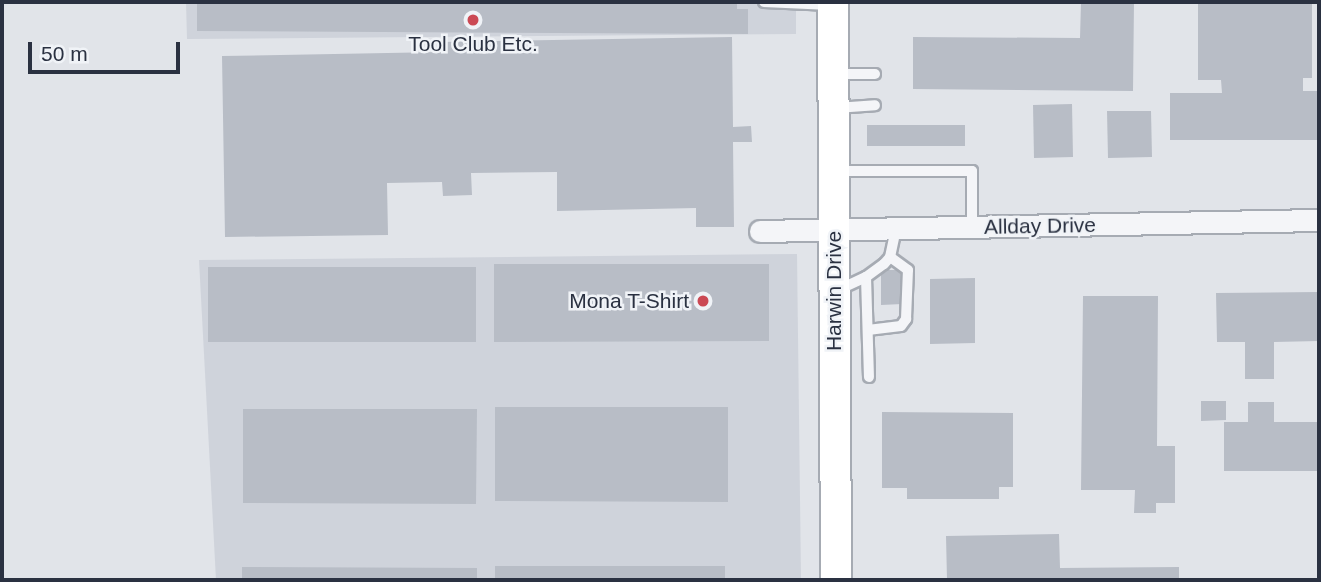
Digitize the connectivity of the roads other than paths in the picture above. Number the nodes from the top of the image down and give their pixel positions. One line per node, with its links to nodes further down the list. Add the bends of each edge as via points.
1 (764, 2): 2 (lane)
2 (833, 4): 3 (main road, Harwin Drive)
3 (833, 74): 4 (lane); 6 (main road, Harwin Drive)
4 (875, 74)
5 (875, 105): 6 (lane)
6 (833, 109): 7 (main road, Harwin Drive)
7 (834, 172): 9 (lane, via 972,171); 11 (main road, Harwin Drive)
8 (1319, 220): 9 (street, Allday Drive)
9 (972, 227): 10 (street, Allday Drive)
10 (897, 228): 11 (street, Allday Drive); 13 (lane)
11 (834, 229): 12 (street, Allday Drive); 15 (main road, Harwin Drive)
12 (760, 232)
13 (890, 257): 14 (lane); 16 (lane, via 908,270 906,319 901,326)
14 (866, 277): 15 (lane); 16 (lane)
15 (834, 291): 18 (main road, Harwin Drive)
16 (867, 330): 17 (lane)
17 (869, 377)
18 (836, 580)

